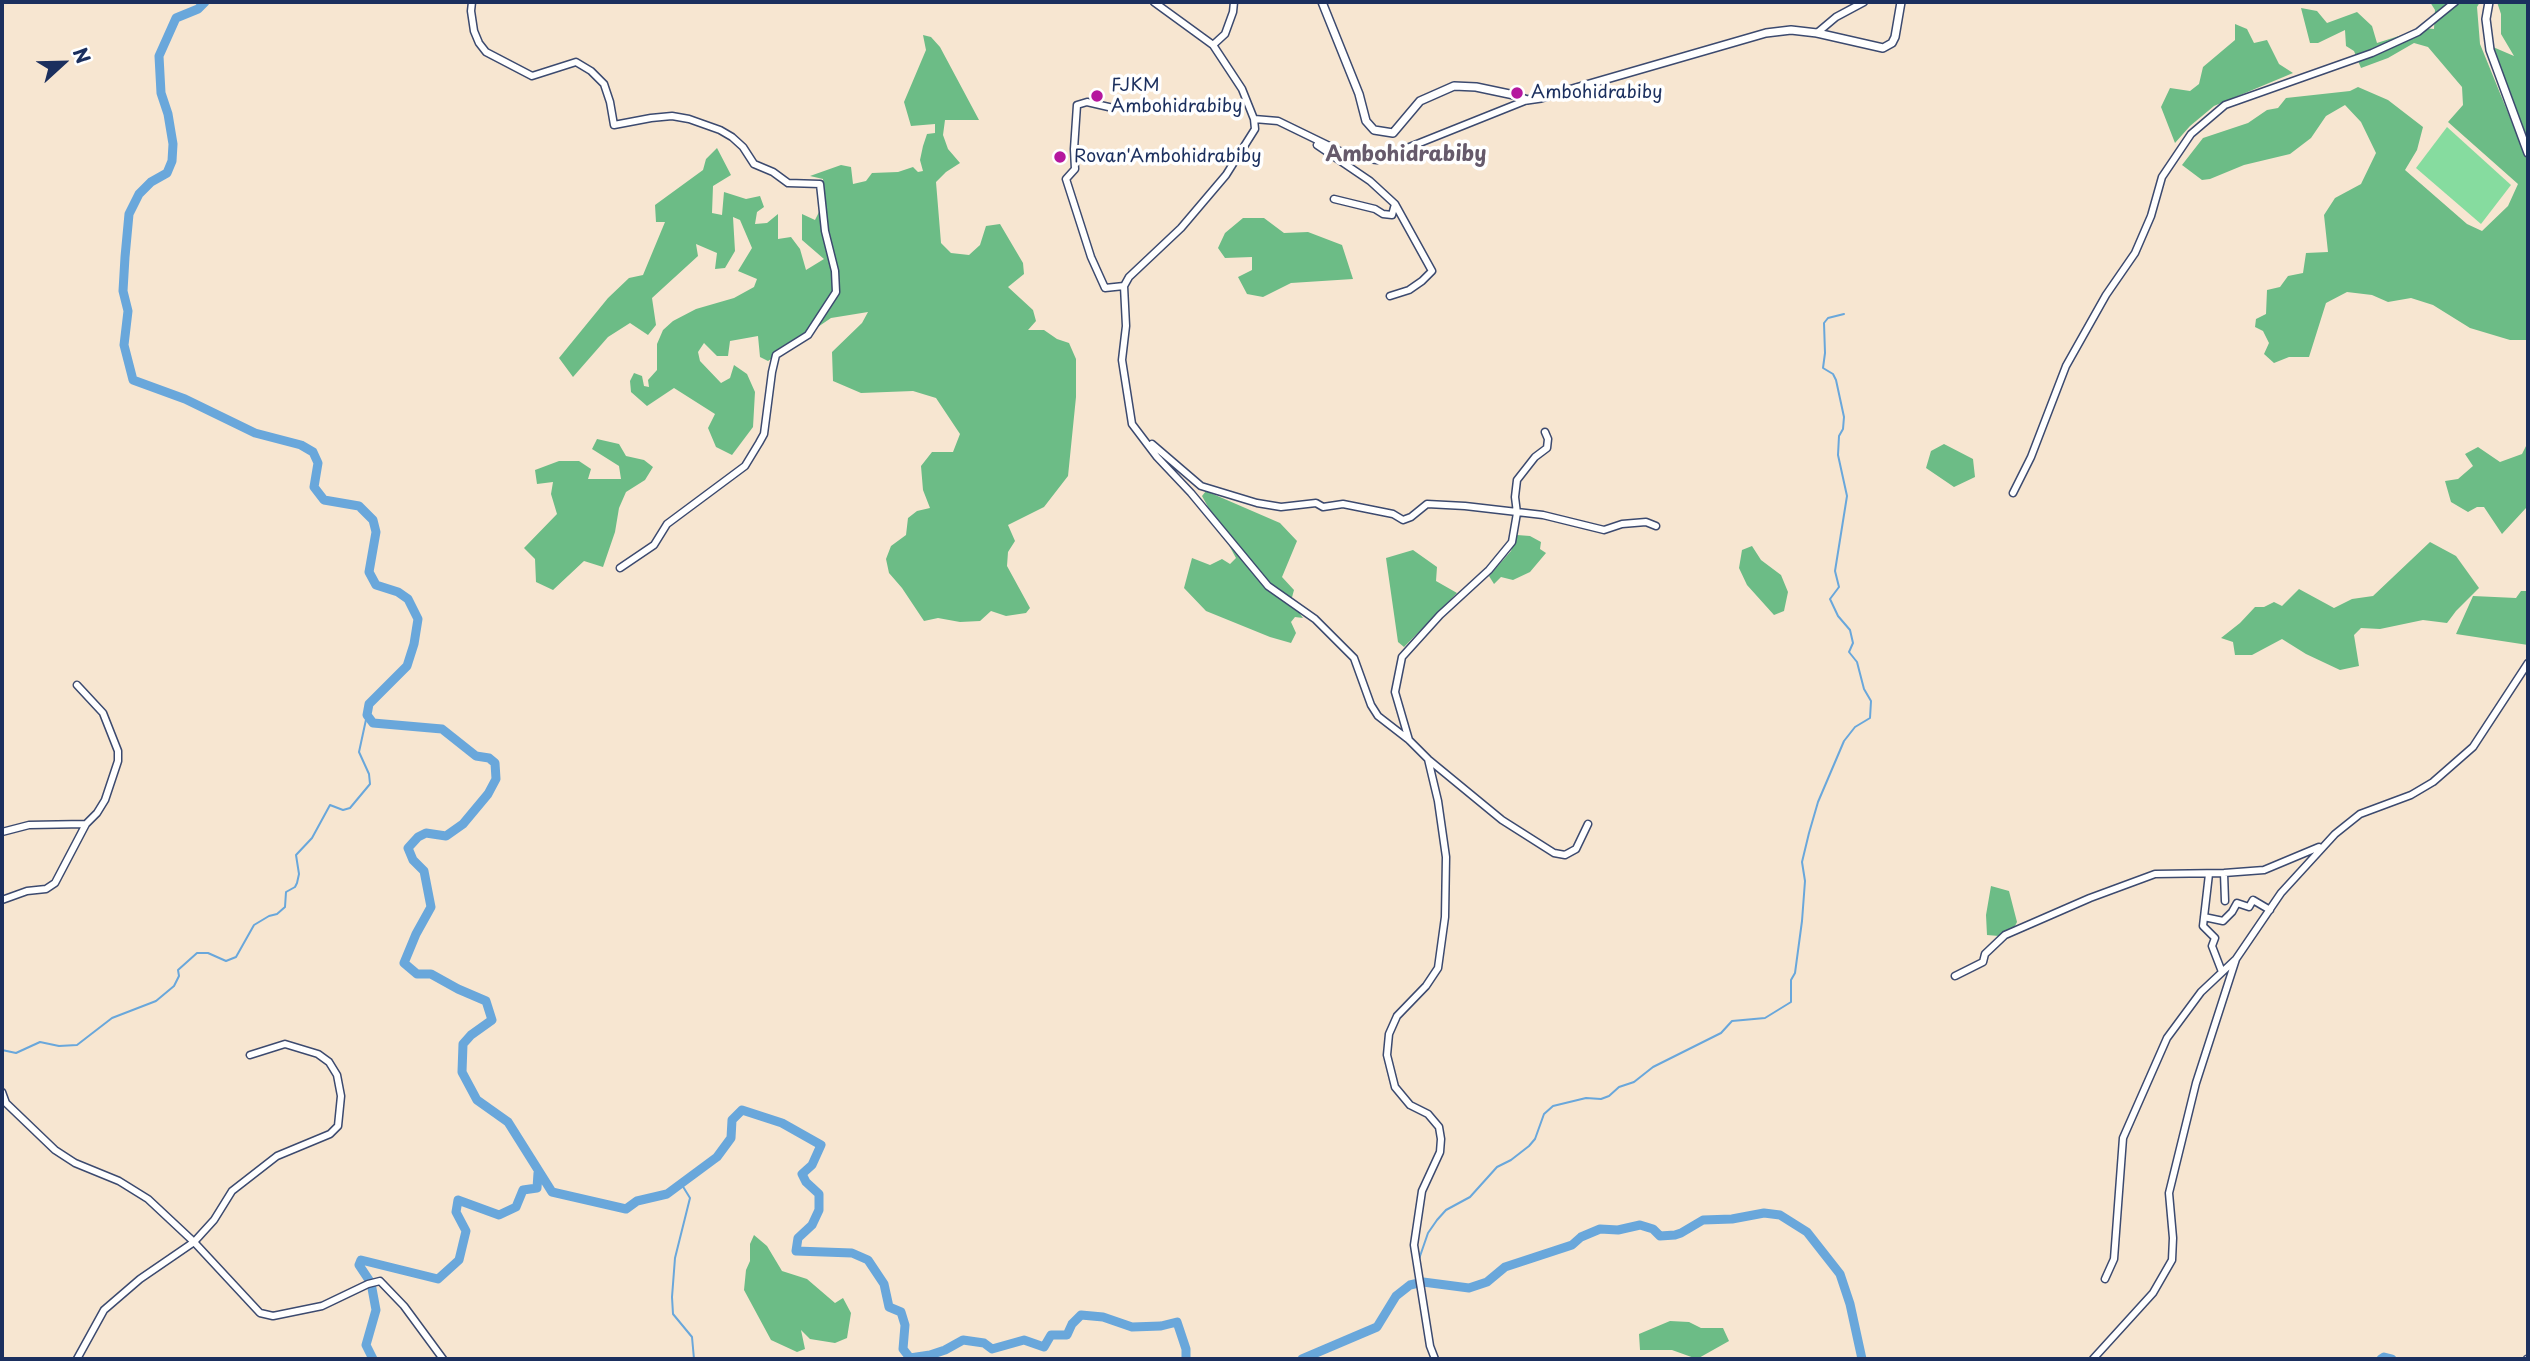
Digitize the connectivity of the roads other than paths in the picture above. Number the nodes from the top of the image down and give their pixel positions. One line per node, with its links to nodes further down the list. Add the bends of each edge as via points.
1 (472, 2): 25 (street, via 474,31 486,52 532,76 576,62 604,85 614,125 671,116 689,119 732,137 754,164 788,183 820,184 836,292 808,335 776,355 759,443 745,466 667,524 654,545)
2 (1154, 2): 10 (street)
3 (1234, 2): 10 (street, via 1225,34)
4 (1322, 2): 11 (main road, via 1366,121 1374,131 1392,133 1420,101 1454,86)
5 (1864, 2): 9 (street)
6 (1901, 2): 9 (main road, via 1895,37 1883,48)
7 (2455, 2): 22 (street, via 2406,37 2225,106 2191,134 2162,177 2135,253 2066,366)
8 (2489, 2): 15 (main road, via 2490,50)
9 (1817, 33): 11 (main road, via 1766,33)
10 (1213, 45): 13 (street, via 1242,89)
11 (1527, 100): 14 (street, via 1377,160 1352,157)
12 (1113, 108): 18 (street, via 1087,102 1077,105 1075,170 1066,179 1105,288)
13 (1254, 119): 14 (street, via 1278,121); 18 (street, via 1255,129 1226,175)
14 (1315, 141): 17 (street)
15 (2528, 153)
16 (1334, 199): 17 (street, via 1392,215)
17 (1395, 204): 19 (street, via 1432,271 1409,290)
18 (1124, 286): 21 (street, via 1122,360 1132,424)
19 (1390, 296)
20 (1545, 432): 23 (street, via 1547,448 1517,480)
21 (1140, 433): 23 (street, via 1201,486 1256,503 1281,507 1343,504 1403,520 1427,505); 28 (street, via 1268,586 1315,619 1354,658 1378,716)
22 (2013, 493)
23 (1517, 513): 24 (street, via 1604,530 1646,522); 28 (street, via 1512,542 1503,554 1402,657 1395,692)
24 (1656, 526)
25 (620, 568)
26 (2528, 663): 33 (street, via 2473,747 2433,782 2360,814)
27 (77, 685): 30 (street, via 103,713 118,751 105,800)
28 (1409, 740): 29 (street)
29 (1428, 759): 31 (street, via 1502,820 1555,853 1565,855 1576,849); 49 (street, via 1446,858 1438,968 1397,1016 1387,1055 1395,1087 1410,1105 1428,1114 1441,1139 1440,1152 1422,1191 1415,1245)
30 (86, 824): 32 (street, via 29,824); 36 (street, via 55,883)
31 (1588, 824)
32 (2, 832)
33 (2324, 844): 34 (street, via 2264,870); 38 (street)
34 (2224, 873): 35 (street); 37 (street)
35 (2209, 874): 39 (street); 42 (street, via 2155,874 2090,898 2005,935 1985,954 1983,962)
36 (2, 901)
37 (2225, 901)
38 (2270, 910): 39 (street, via 2253,900 2249,907 2236,903 2223,921); 40 (street)
39 (2204, 917): 41 (street, via 2203,926 2215,938 2212,946)
40 (2236, 959): 41 (street); 50 (street, via 2196,1083 2169,1193 2172,1260 2153,1293)
41 (2222, 972): 46 (street, via 2167,1038 2123,1138 2114,1259)
42 (1955, 976)
43 (250, 1055): 45 (street, via 285,1044 329,1062 341,1097 338,1126 330,1134 277,1156 232,1191)
44 (2, 1092): 45 (street, via 6,1103 55,1150 148,1199)
45 (194, 1242): 47 (street, via 104,1310); 48 (street, via 260,1313 273,1316 322,1306 380,1281)
46 (2105, 1279)
47 (77, 1359)
48 (443, 1359)
49 (1435, 1359)
50 (2093, 1359)

